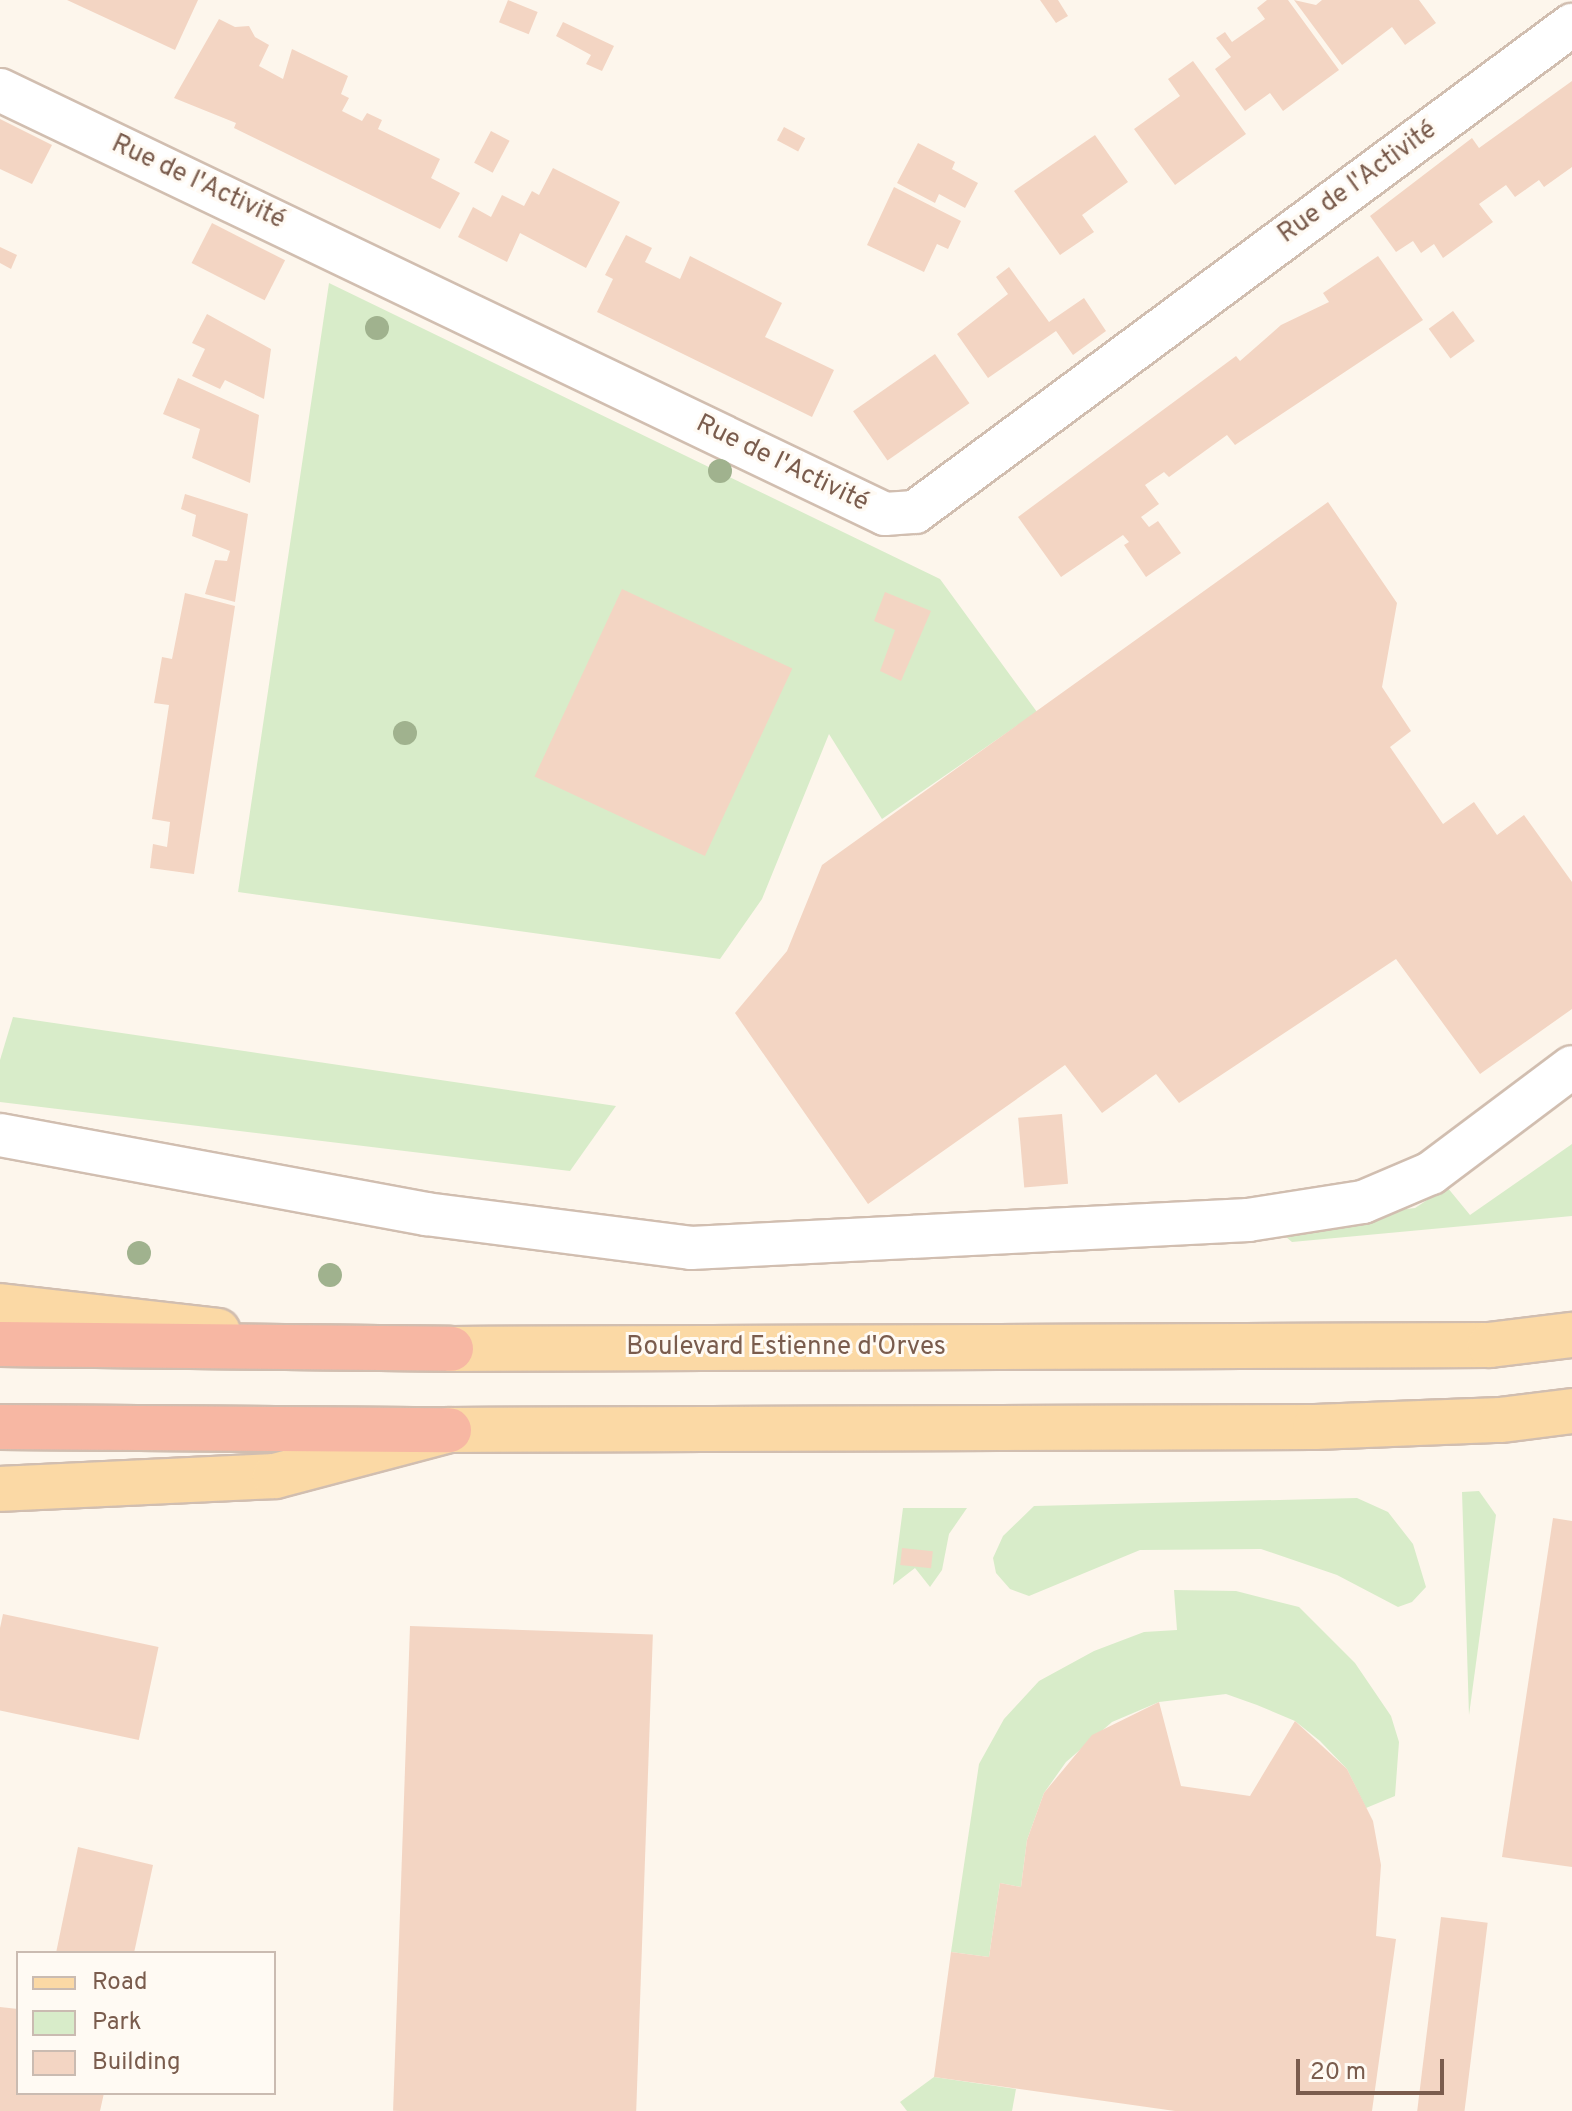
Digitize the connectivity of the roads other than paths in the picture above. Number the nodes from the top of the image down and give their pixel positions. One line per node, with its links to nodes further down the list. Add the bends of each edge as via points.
1 (1572, 25): 2 (street, Rue de l'Activité, via 915,512 885,514)
2 (0, 90)
3 (1572, 1067): 4 (street, via 1431,1173 1350,1205 1248,1220 691,1248 426,1214)
4 (0, 1135)
5 (0, 1306): 8 (main road)
6 (1572, 1335): 9 (main road, Boulevard Estienne d'Orves, via 1490,1345)
7 (0, 1344): 8 (highway, Boulevard Estienne d'Orves)
8 (352, 1346): 9 (highway, Boulevard Estienne d'Orves)
9 (451, 1349)
10 (1572, 1411): 12 (main road, via 1501,1420 1315,1427)
11 (0, 1427): 12 (highway)
12 (449, 1430): 13 (main road, via 275,1476)
13 (0, 1489)

